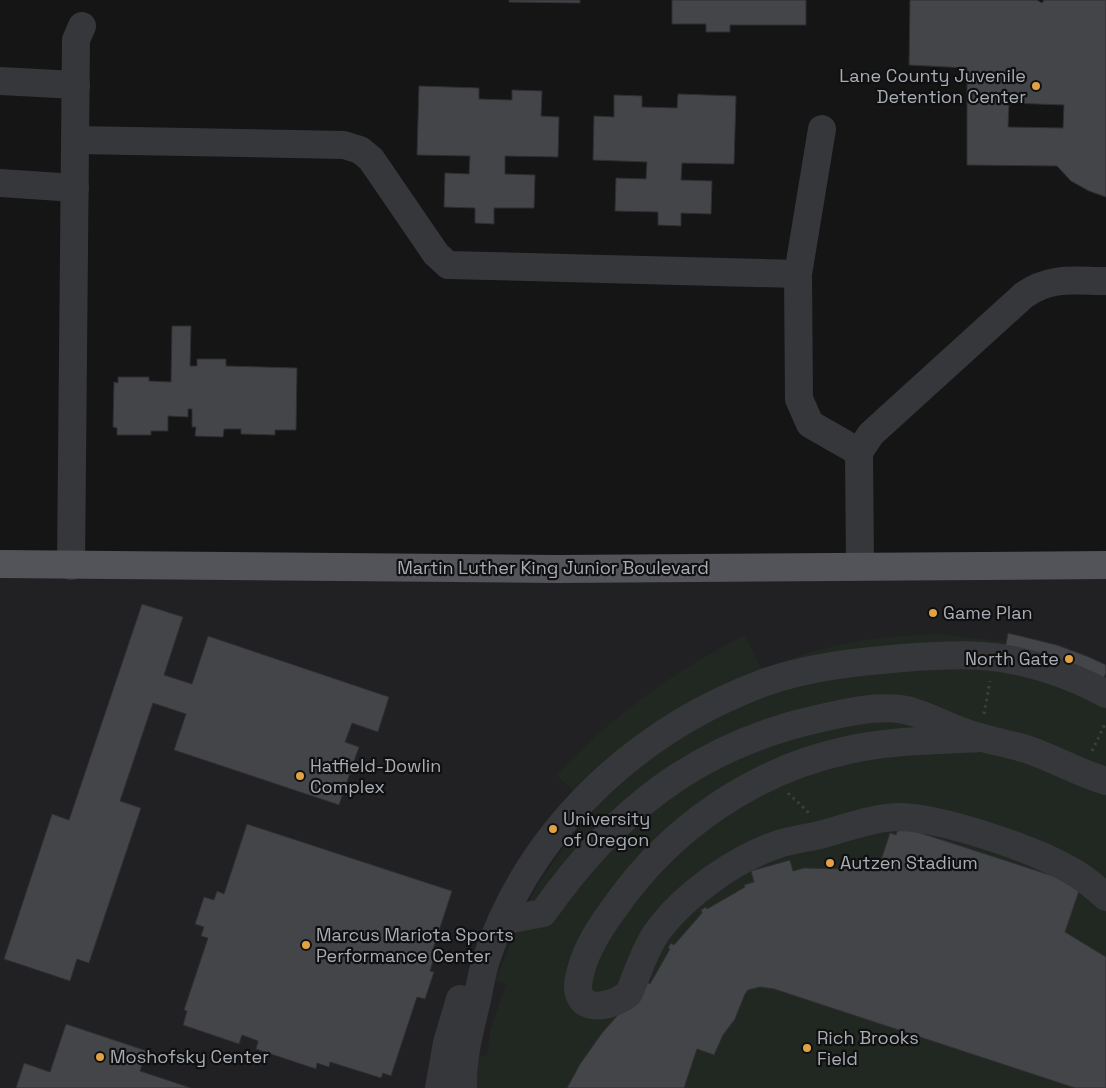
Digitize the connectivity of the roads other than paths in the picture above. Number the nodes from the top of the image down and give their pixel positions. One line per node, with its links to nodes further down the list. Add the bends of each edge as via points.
1 (82, 26): 3 (lane, via 76,40)
2 (0, 81): 3 (lane)
3 (76, 85): 5 (lane)
4 (822, 129): 8 (lane)
5 (76, 140): 7 (lane); 8 (lane, via 344,145 360,150 371,159 436,254 448,264)
6 (0, 183): 7 (lane)
7 (75, 188): 14 (lane)
8 (798, 274): 10 (lane, via 799,399 803,412 810,424)
9 (1106, 281): 10 (lane, via 1059,280 1039,285 1024,295 871,434)
10 (859, 452): 12 (lane)
11 (0, 564): 14 (main road, Martin Luther King Junior Boulevard)
12 (860, 565): 13 (main road, Martin Luther King Junior Boulevard); 14 (main road, Martin Luther King Junior Boulevard, via 557,569)
13 (1106, 565)
14 (71, 566)
15 (1106, 694): 20 (lane, via 1057,673 983,656 872,661 818,668 764,683 666,730 622,762 583,799 552,836)
16 (980, 738): 17 (lane, via 1029,750); 19 (lane, via 897,742 848,750 778,773 721,803 661,851 630,886 588,951 578,988 580,996 586,1003 605,1004 623,999 629,993 658,930 689,898 713,880 775,845 869,821 899,817 947,825 1053,861 1081,876); 20 (lane, via 907,711 893,709 846,713 755,737 711,757 633,809 601,839 543,913)
17 (1094, 777): 18 (lane)
18 (1106, 798)
19 (1106, 897)
20 (502, 921): 21 (lane)
21 (486, 959): 22 (lane, via 463,988 447,1043); 23 (lane, via 465,1053)
22 (440, 1088)
23 (463, 1088)

